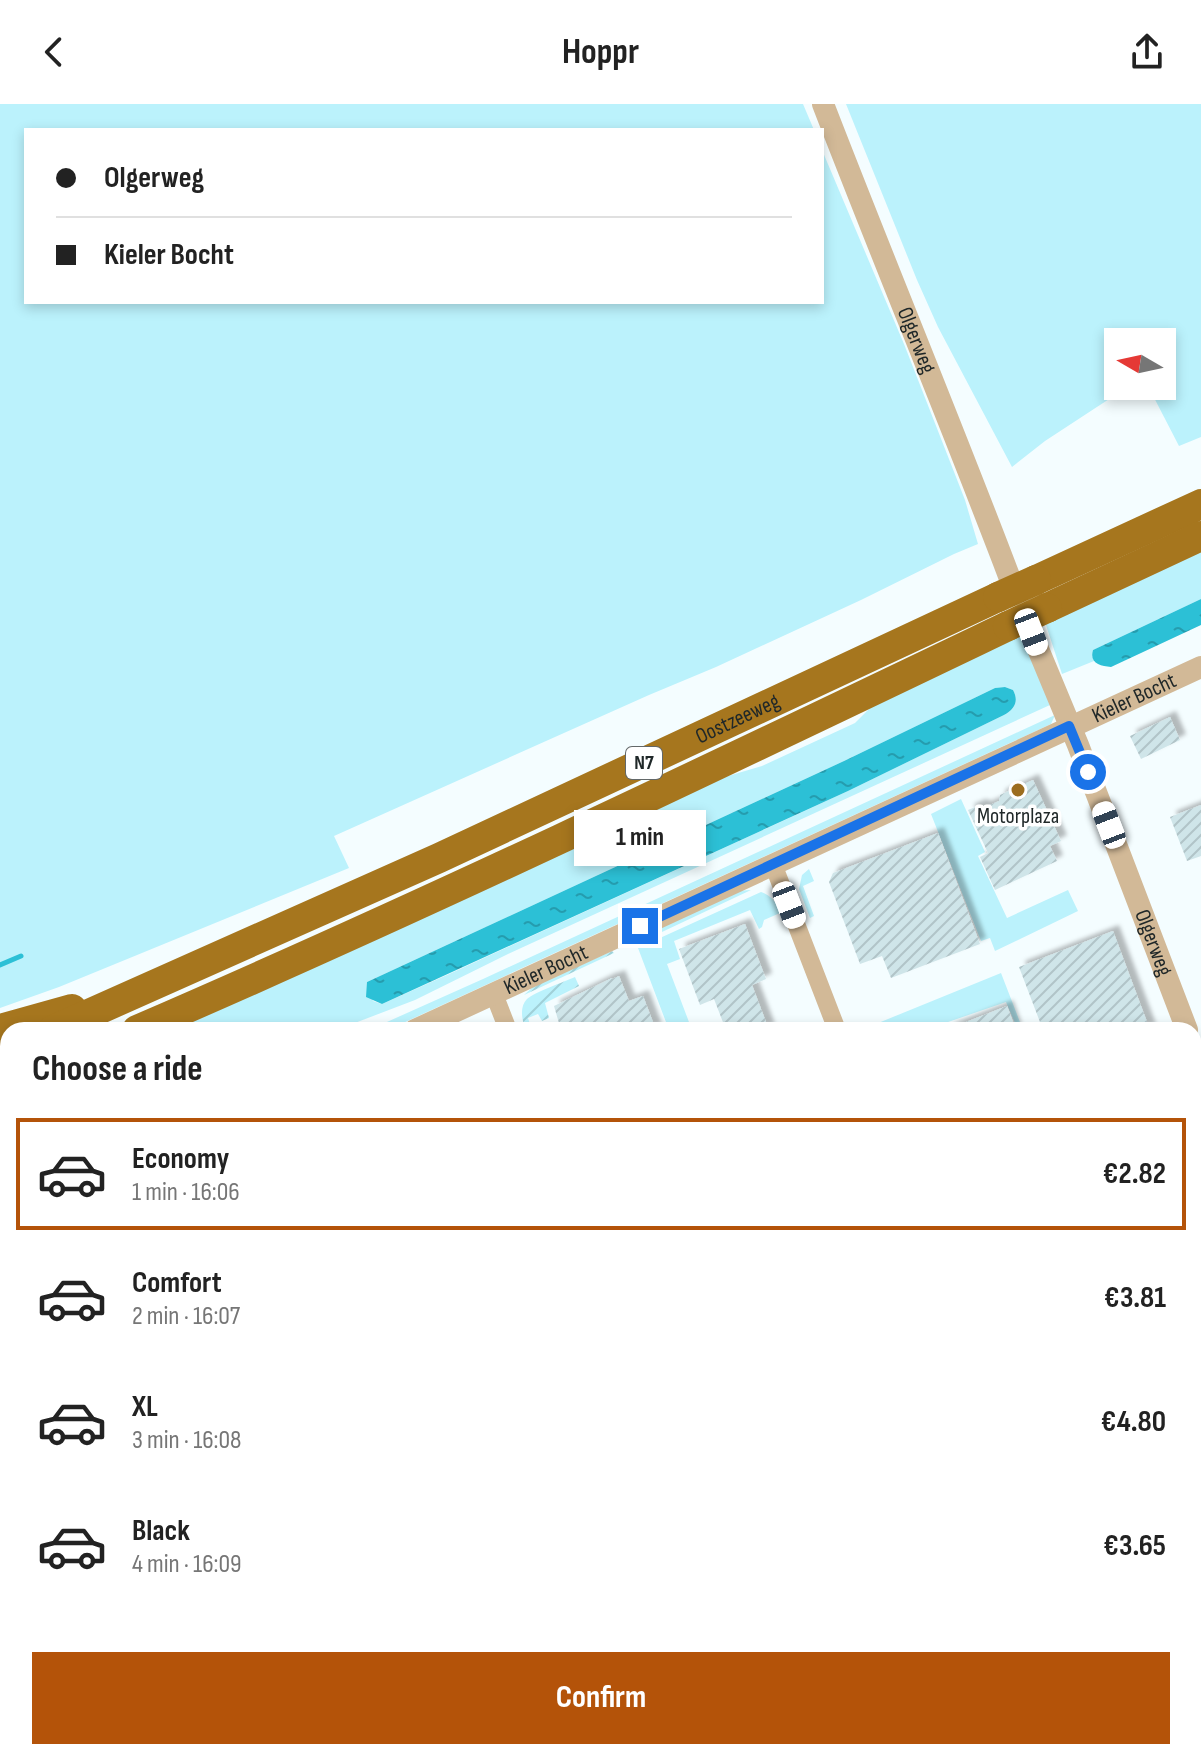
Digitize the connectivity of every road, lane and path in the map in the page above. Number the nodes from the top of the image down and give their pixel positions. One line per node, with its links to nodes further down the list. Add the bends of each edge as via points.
1 (823, 104): 4 (street, Olgerweg)
2 (1201, 504): 4 (highway, Oostzeeweg / N7)
3 (1201, 536): 4 (highway, Oostzeeweg / N7)
4 (1022, 603): 6 (street, Olgerweg); 8 (highway, Oostzeeweg / N7); 12 (highway, Oostzeeweg / N7, via 582,828)
5 (1201, 667): 6 (street, Kieler Bocht)
6 (1069, 726): 7 (street, Kieler Bocht); 16 (street, Olgerweg)
7 (773, 864): 9 (street, Kieler Bocht); 15 (street)
8 (147, 989): 10 (highway, N7); 11 (highway, Oostzeeweg / N7)
9 (494, 994): 13 (street, Kieler Bocht); 14 (street)
10 (26, 1022)
11 (71, 1022)
12 (155, 1022)
13 (433, 1022)
14 (505, 1022)
15 (834, 1022)
16 (1184, 1022)

